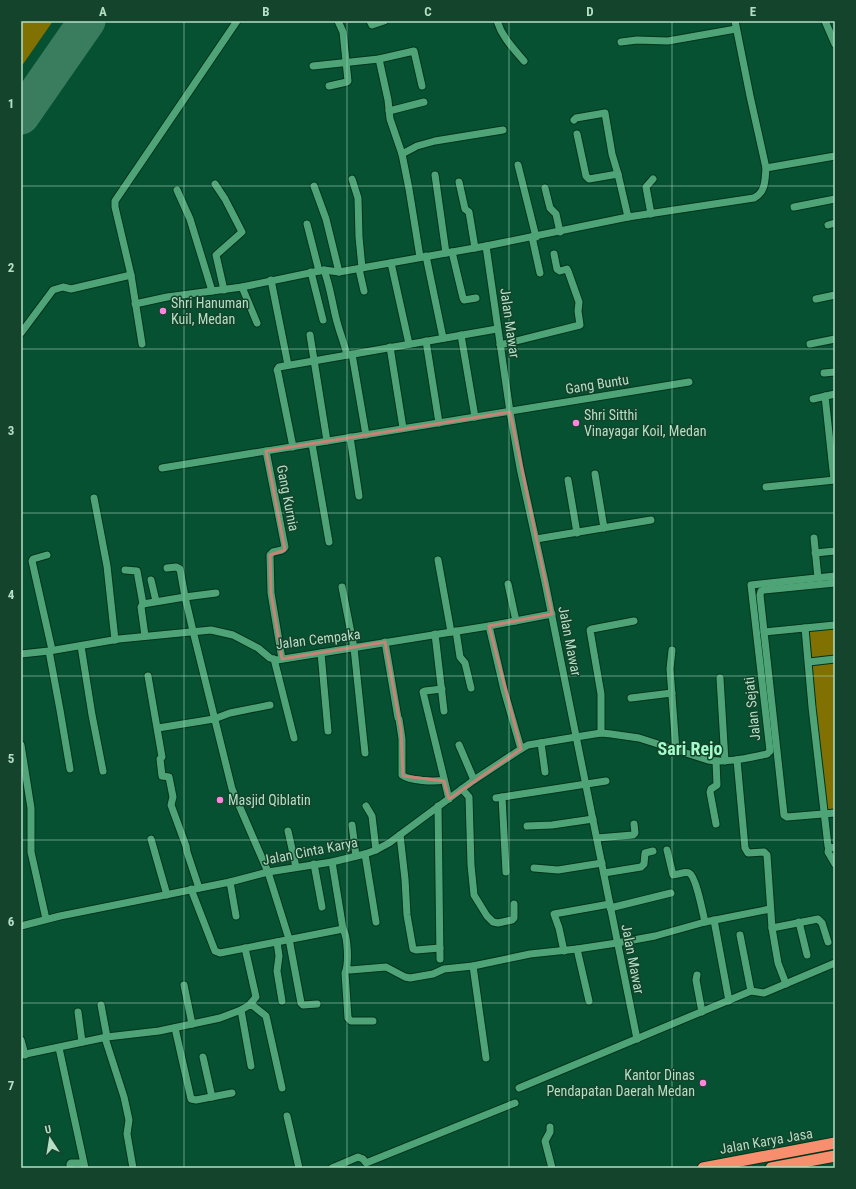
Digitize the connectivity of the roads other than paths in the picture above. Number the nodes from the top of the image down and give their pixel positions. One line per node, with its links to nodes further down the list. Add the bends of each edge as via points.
1 (237, 21): 53 (street, via 115,201)
2 (338, 21): 13 (street)
3 (370, 21): 4 (street, via 372,25)
4 (384, 21)
5 (497, 21): 12 (street, via 506,40)
6 (735, 21): 8 (street)
7 (826, 21): 9 (street)
8 (736, 29): 10 (street, via 668,41); 25 (street)
9 (834, 41)
10 (621, 42)
11 (379, 59): 13 (street); 16 (street, via 414,51); 18 (street)
12 (524, 61)
13 (346, 63): 14 (street); 15 (street, via 347,82)
14 (312, 66)
15 (330, 86)
16 (422, 86)
17 (424, 102): 18 (street)
18 (389, 111): 22 (street)
19 (574, 120): 26 (street, via 605,113)
20 (503, 130): 22 (street, via 435,140)
21 (577, 134): 26 (street, via 588,178)
22 (402, 154): 46 (street)
23 (835, 156): 25 (street)
24 (518, 165): 41 (street)
25 (766, 168): 37 (street, via 763,189 754,198)
26 (618, 174): 38 (street)
27 (435, 175): 44 (street)
28 (352, 179): 48 (street, via 358,198)
29 (653, 179): 37 (street, via 646,187)
30 (459, 182): 43 (street, via 465,209 469,212)
31 (215, 184): 56 (street, via 242,232 216,255)
32 (314, 186): 51 (street, via 326,219)
33 (545, 188): 40 (street, via 550,208 556,214)
34 (177, 190): 57 (street, via 190,219)
35 (835, 199): 36 (street)
36 (794, 207)
37 (651, 214): 38 (street)
38 (628, 217): 40 (street)
39 (307, 224): 49 (street)
40 (560, 232): 41 (street)
41 (534, 237): 42 (street); 52 (street)
42 (486, 246): 43 (street); 65 (street, Jalan Mawar)
43 (475, 248): 44 (street)
44 (449, 252): 46 (street); 60 (street, via 464,300)
45 (554, 254): 75 (street, via 558,270 568,271 579,302 580,325)
46 (423, 257): 47 (street); 69 (street)
47 (390, 263): 48 (street); 73 (street)
48 (360, 268): 51 (street); 58 (street)
49 (321, 270): 50 (street); 51 (street); 77 (street, via 332,294 336,319)
50 (311, 272): 54 (street); 63 (street)
51 (339, 272)
52 (540, 273)
53 (131, 275): 62 (street); 66 (street, via 71,289 63,287 53,290)
54 (271, 280): 55 (street); 79 (street)
55 (242, 287): 56 (street); 64 (street)
56 (224, 290): 57 (street)
57 (212, 291): 62 (street)
58 (364, 291)
59 (835, 294): 61 (street)
60 (476, 298)
61 (816, 299)
62 (136, 304): 72 (street)
63 (323, 320)
64 (257, 323)
65 (497, 329): 68 (street); 75 (street, Jalan Mawar)
66 (21, 333)
67 (310, 334): 78 (street)
68 (461, 335): 69 (street); 87 (street)
69 (443, 338): 71 (street)
70 (835, 339): 74 (street)
71 (426, 341): 73 (street); 88 (street)
72 (142, 344)
73 (409, 344): 76 (street)
74 (810, 344)
75 (500, 345): 86 (street, Jalan Mawar)
76 (390, 347): 77 (street); 89 (street)
77 (350, 354): 78 (street); 90 (street)
78 (315, 360): 79 (street); 92 (street)
79 (288, 365): 94 (street, via 278,368)
80 (835, 372): 81 (street)
81 (824, 373)
82 (688, 382): 86 (street, Gang Buntu)
83 (835, 394): 84 (street)
84 (825, 396): 85 (street); 99 (street)
85 (813, 399)
86 (510, 412): 87 (street, Gang Buntu); 107 (street, Jalan Mawar)
87 (475, 417): 88 (street, Gang Buntu)
88 (439, 422): 89 (street, Gang Buntu)
89 (403, 428): 90 (street, Gang Buntu)
90 (366, 435): 91 (street, Gang Buntu)
91 (350, 437): 92 (street, Gang Buntu); 101 (street)
92 (327, 441): 93 (street, Gang Buntu)
93 (312, 444): 94 (street, Gang Buntu); 108 (street)
94 (293, 447): 95 (street, Gang Buntu)
95 (266, 451): 96 (street, Gang Buntu); 144 (street, Gang Kurnia, via 285,547 270,555)
96 (162, 468)
97 (595, 474): 104 (street)
98 (568, 480): 105 (street)
99 (835, 480): 100 (street)
100 (766, 487)
101 (359, 496)
102 (94, 498): 136 (street, via 108,566)
103 (651, 520): 104 (street)
104 (604, 528): 105 (street)
105 (577, 533): 107 (street)
106 (814, 538): 110 (street)
107 (536, 540): 125 (street, Jalan Mawar)
108 (328, 542)
109 (835, 551): 110 (street)
110 (815, 553): 116 (street)
111 (47, 555): 141 (street, via 32,561)
112 (438, 560): 132 (street)
113 (167, 568): 122 (street, via 176,566 180,569)
114 (125, 570): 124 (street, via 137,571)
115 (835, 576): 116 (street)
116 (818, 578): 167 (street, Jalan Sejati, via 751,585 770,751 767,754)
117 (152, 580): 123 (street)
118 (835, 583): 133 (street, via 761,591)
119 (508, 584): 126 (street)
120 (342, 587): 139 (street)
121 (216, 593): 122 (street)
122 (185, 597): 123 (street); 131 (street)
123 (156, 601): 124 (street)
124 (143, 604): 135 (street, via 141,607)
125 (552, 614): 126 (street, Jalan Cempaka); 159 (street, Jalan Mawar)
126 (516, 621): 129 (street, Jalan Cempaka)
127 (634, 621): 158 (street, via 590,630 601,694)
128 (835, 625): 130 (street)
129 (489, 626): 132 (street, Jalan Cempaka); 164 (street)
130 (805, 628): 133 (street); 146 (street)
131 (192, 631): 135 (street, Jalan Cempaka); 144 (street, Jalan Cempaka, via 210,630 233,635); 155 (street)
132 (453, 632): 134 (street, Jalan Cempaka); 149 (street)
133 (764, 632): 183 (street, via 784,815 787,817)
134 (435, 634): 137 (street, Jalan Cempaka); 150 (street)
135 (146, 636): 136 (street, Jalan Cempaka)
136 (115, 640): 138 (street, Jalan Cempaka)
137 (385, 642): 139 (street, Jalan Cempaka); 173 (street, via 401,730 402,775 420,780)
138 (81, 646): 141 (street, Jalan Cempaka); 171 (street)
139 (354, 648): 142 (street, Jalan Cempaka); 166 (street)
140 (672, 650): 151 (street)
141 (51, 651): 143 (street, Jalan Cempaka); 170 (street)
142 (322, 653): 144 (street, Jalan Cempaka); 157 (street)
143 (21, 654)
144 (278, 659): 160 (street)
145 (835, 659): 146 (street)
146 (808, 662): 183 (street)
147 (148, 676): 156 (street)
148 (720, 678): 169 (street)
149 (471, 688)
150 (442, 689): 154 (street); 173 (street, via 423,692)
151 (672, 693): 152 (street); 165 (street)
152 (631, 698)
153 (270, 705): 155 (street)
154 (444, 711)
155 (214, 719): 156 (street); 205 (street, via 232,789)
156 (158, 728): 209 (street, via 162,776 169,777 173,796 170,805 186,846)
157 (328, 731)
158 (601, 733): 159 (street, Jalan Sejati); 165 (street, Jalan Sejati, via 639,738)
159 (576, 737): 161 (street, Jalan Cinta Karya); 176 (street, Jalan Mawar)
160 (294, 738)
161 (541, 743): 164 (street, Jalan Cinta Karya); 172 (street)
162 (21, 745): 178 (street)
163 (459, 745): 174 (street)
164 (521, 749): 174 (street, Jalan Cinta Karya)
165 (676, 750): 168 (street, Jalan Sejati)
166 (365, 753)
167 (737, 760): 169 (street, Jalan Sejati); 215 (street, via 745,848 748,853 764,852 767,855)
168 (716, 761): 169 (street, Jalan Sejati); 186 (street, via 717,785 710,792)
169 (725, 761)
170 (70, 769)
171 (103, 771)
172 (546, 772)
173 (444, 780): 179 (street)
174 (474, 780): 177 (street, Jalan Cinta Karya)
175 (606, 781): 176 (street)
176 (586, 785): 184 (street, Jalan Mawar); 206 (street, via 499,798)
177 (462, 789): 179 (street, Jalan Cinta Karya); 212 (street, via 469,797 474,894 487,916 496,923 514,918)
178 (25, 791): 217 (street, via 31,808 30,852)
179 (449, 799): 181 (street, Jalan Cinta Karya)
180 (366, 806): 194 (street, via 372,816)
181 (438, 806): 190 (street, Jalan Cinta Karya); 231 (street)
182 (835, 813): 183 (street)
183 (824, 814): 193 (street, via 828,846)
184 (593, 819): 188 (street); 191 (street, Jalan Mawar)
185 (634, 824): 191 (street, via 633,834)
186 (716, 824)
187 (352, 825): 198 (street)
188 (527, 826)
189 (288, 832): 203 (street)
190 (400, 835): 194 (street, Jalan Cinta Karya); 231 (street, via 406,879 407,915 413,949)
191 (597, 838): 200 (street, Jalan Mawar)
192 (151, 839): 211 (street)
193 (832, 848): 202 (street, via 828,852)
194 (376, 850): 197 (street, Jalan Cinta Karya)
195 (667, 850): 220 (street, via 673,875 691,875)
196 (653, 851): 207 (street, via 645,853 644,864 641,867)
197 (365, 854): 198 (street, Jalan Cinta Karya); 219 (street)
198 (356, 856): 199 (street, Jalan Cinta Karya)
199 (332, 862): 201 (street, Jalan Cinta Karya); 224 (street)
200 (602, 863): 204 (street, via 558,870); 207 (street, Jalan Mawar)
201 (314, 864): 203 (street, Jalan Cinta Karya); 213 (street)
202 (835, 864)
203 (296, 867): 205 (street, Jalan Cinta Karya)
204 (534, 868)
205 (268, 872): 208 (street, Jalan Cinta Karya); 226 (street)
206 (506, 872)
207 (604, 873): 214 (street, Jalan Mawar)
208 (230, 882): 209 (street, Jalan Cinta Karya); 216 (street)
209 (195, 888): 211 (street, Jalan Cinta Karya); 230 (street, via 215,951 220,953)
210 (671, 893): 214 (street)
211 (167, 895): 217 (street, Jalan Cinta Karya)
212 (514, 904)
213 (322, 906)
214 (610, 906): 229 (street, Jalan Mawar); 233 (street, via 554,913)
215 (770, 909): 218 (street); 223 (street)
216 (236, 916)
217 (46, 920): 222 (street, Jalan Cinta Karya)
218 (714, 920): 220 (street); 245 (street)
219 (376, 922)
220 (705, 922): 229 (street, via 655,936)
221 (799, 922): 223 (street); 228 (street, via 820,919); 234 (street)
222 (21, 926)
223 (772, 928): 240 (street, via 778,963)
224 (342, 929): 226 (street); 238 (street, via 346,937)
225 (740, 935): 242 (street)
226 (288, 939): 227 (street); 247 (street, via 301,1003)
227 (277, 942): 230 (street); 243 (street, via 277,971)
228 (828, 942)
229 (617, 943): 232 (street); 256 (street, Jalan Mawar)
230 (245, 948): 246 (street, via 256,997)
231 (440, 948): 235 (street)
232 (577, 950): 233 (street); 244 (street)
233 (564, 951): 237 (street, via 530,954)
234 (807, 955)
235 (440, 958)
236 (835, 963): 240 (street)
237 (473, 966): 238 (street, via 444,969 433,974 410,978 386,967 350,970); 262 (street)
238 (348, 968): 252 (street, via 345,973 348,1018 351,1021)
239 (697, 975): 251 (street)
240 (786, 984): 242 (street, via 764,993)
241 (184, 985): 253 (street)
242 (751, 991): 245 (street)
243 (282, 1001)
244 (589, 1001)
245 (729, 1001): 251 (street)
246 (250, 1004): 249 (street); 264 (street, via 266,1016)
247 (317, 1004)
248 (101, 1005): 255 (street)
249 (241, 1010): 253 (street); 263 (street)
250 (78, 1012): 258 (street)
251 (702, 1012): 256 (street)
252 (373, 1021)
253 (192, 1024): 254 (street)
254 (175, 1028): 255 (street); 267 (street, via 191,1099)
255 (106, 1038): 258 (street); 276 (street, via 129,1120 127,1134)
256 (637, 1039): 265 (street)
257 (21, 1040): 260 (street)
258 (82, 1042): 259 (street)
259 (59, 1048): 260 (street); 274 (street)
260 (23, 1055)
261 (203, 1057): 267 (street)
262 (486, 1058)
263 (252, 1066)
264 (282, 1088)
265 (519, 1088)
266 (232, 1093): 267 (street)
267 (212, 1097)
268 (515, 1103): 273 (street)
269 (287, 1116): 277 (street)
270 (550, 1127): 279 (street, via 545,1141)
271 (835, 1143): 280 (highway, Jalan Karya Jasa)
272 (835, 1156): 281 (highway, Jalan Karya Jasa)
273 (365, 1165): 278 (street, via 363,1158 358,1157)
274 (84, 1166): 275 (street, via 71,1163)
275 (70, 1168)
276 (133, 1168)
277 (299, 1168)
278 (332, 1168)
279 (552, 1168)
280 (703, 1168)
281 (771, 1168)

